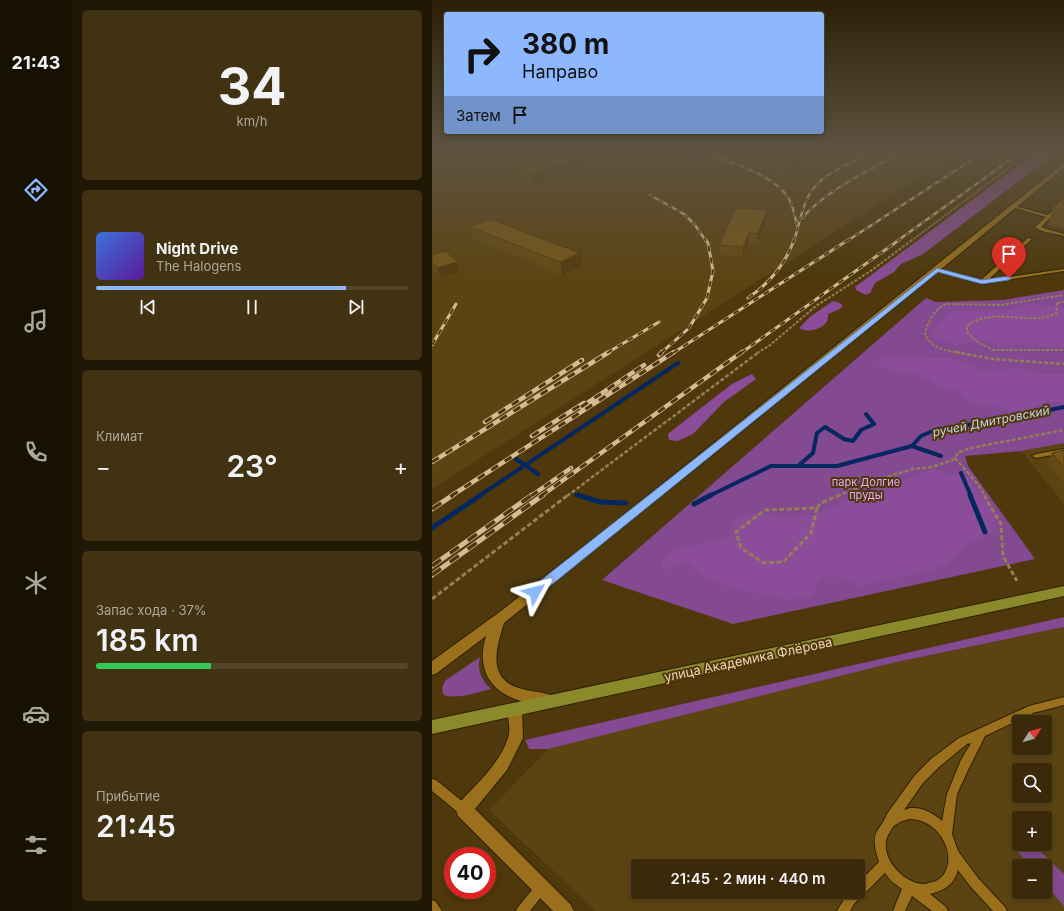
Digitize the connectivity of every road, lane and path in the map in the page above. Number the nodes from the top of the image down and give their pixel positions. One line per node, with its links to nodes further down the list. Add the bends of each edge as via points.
1 (973, 195): 22 (path, via 872,270 816,306 769,346 748,359)
2 (1029, 195): 4 (street)
3 (1064, 202): 5 (lane)
4 (1014, 207): 5 (lane); 8 (street)
5 (1049, 216): 6 (lane, via 1038,227)
6 (1064, 235)
7 (1030, 238): 10 (lane)
8 (937, 270): 10 (lane); 23 (street)
9 (1064, 270): 10 (lane)
10 (982, 282)
11 (1064, 295): 14 (path, via 1001,305 946,304 934,312 924,334 936,346 954,352 1015,361)
12 (1064, 302): 13 (path, via 1057,303 1054,316 1039,319 991,317 979,319 967,326 967,332 976,341 993,350)
13 (1064, 350)
14 (1064, 364)
15 (1064, 430): 18 (path, via 971,448 959,452)
16 (1064, 452): 17 (lane)
17 (1036, 456)
18 (955, 458): 19 (path, via 932,467 912,469 886,477 821,503); 20 (path, via 976,482 1001,524 1003,556)
19 (817, 508): 19 (path, via 765,510 736,532 742,548 764,563 782,562 811,533)
20 (1017, 581)
21 (1064, 591): 25 (main road, улица Академика Флёрова)
22 (432, 599)
23 (500, 619): 24 (street); 25 (street, via 492,634 489,659 498,682 512,692)
24 (432, 669)
25 (552, 701): 27 (main road, улица Академика Флёрова)
26 (1064, 701): 29 (lane, via 1032,709)
27 (515, 708): 28 (main road, улица Академика Флёрова); 31 (street, via 516,738 502,765)
28 (432, 728)
29 (981, 733): 32 (lane, via 963,741 935,763 907,794); 33 (lane, via 952,794)
30 (432, 784): 31 (lane)
31 (464, 810): 36 (street)
32 (889, 821): 33 (lane, via 898,815 920,814 939,825); 35 (lane, via 880,840 880,853)
33 (946, 834): 34 (lane)
34 (954, 855): 37 (lane, via 950,876 944,884 925,891); 45 (lane, via 974,882)
35 (884, 865): 37 (lane, via 902,885); 42 (lane, via 850,900)
36 (542, 888): 40 (lane); 41 (street)
37 (912, 889): 43 (lane); 44 (lane)
38 (432, 906): 39 (lane)
39 (436, 911)
40 (522, 911)
41 (565, 911)
42 (843, 911)
43 (899, 911)
44 (942, 911)
45 (1001, 911)

